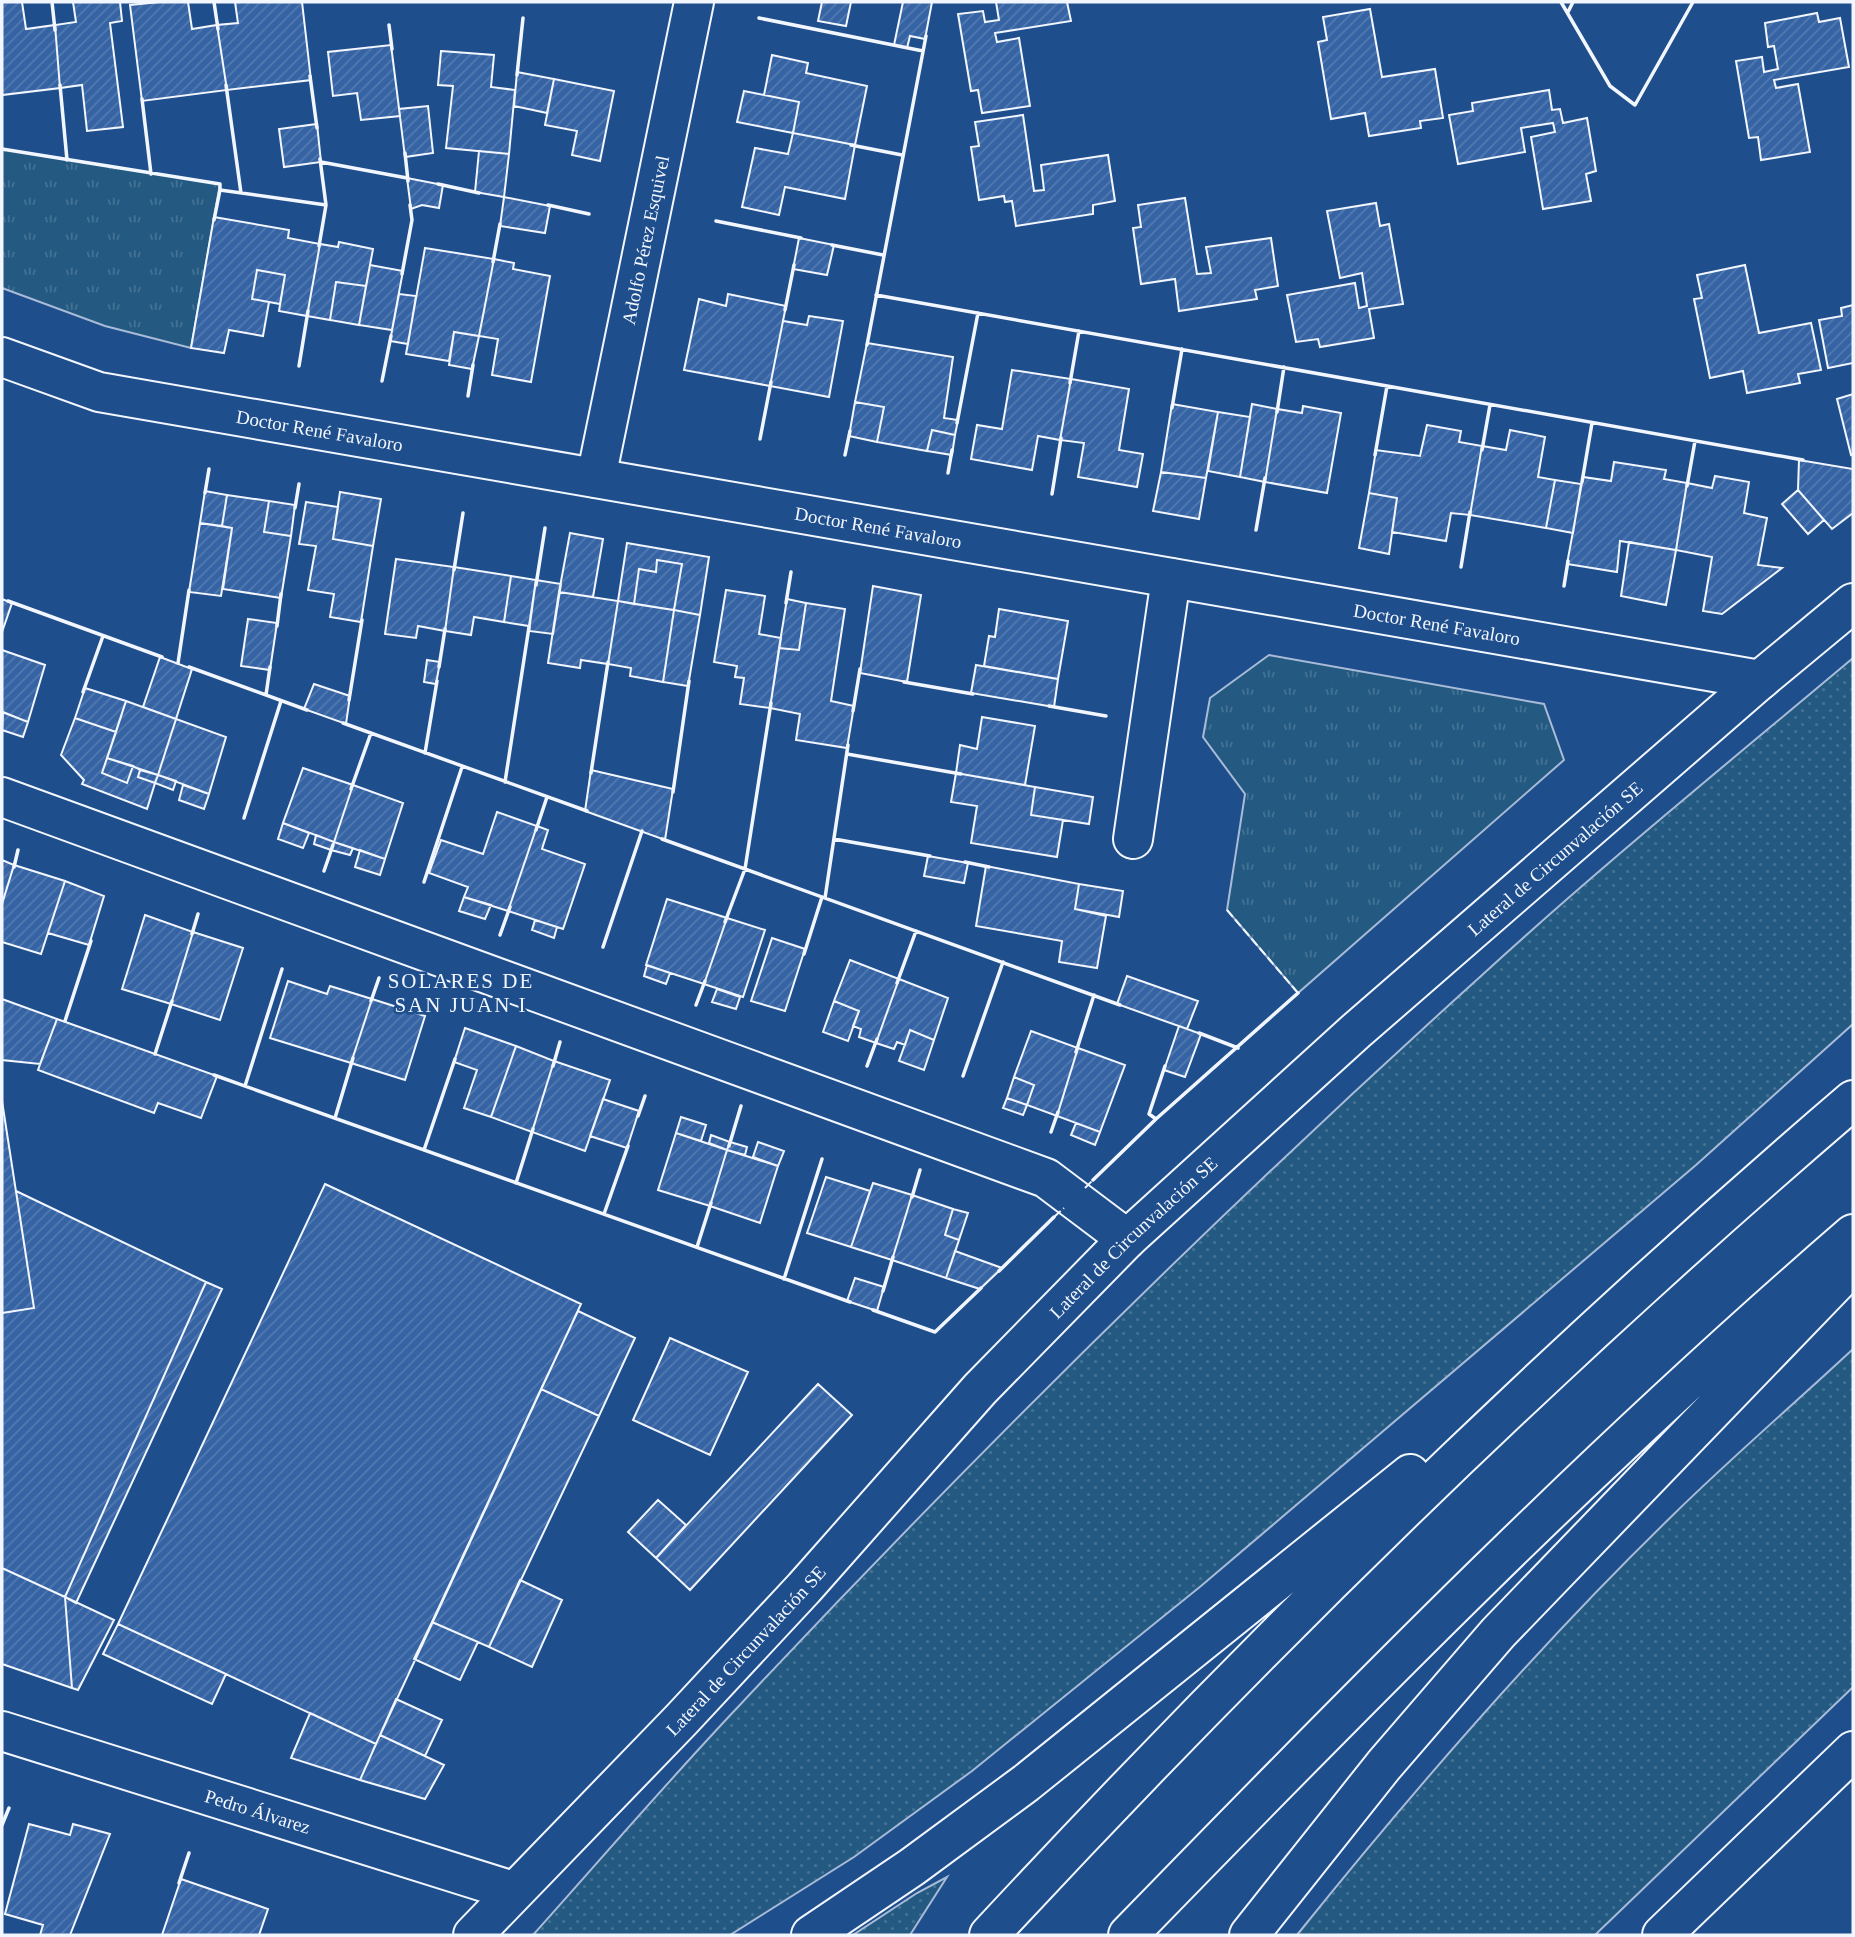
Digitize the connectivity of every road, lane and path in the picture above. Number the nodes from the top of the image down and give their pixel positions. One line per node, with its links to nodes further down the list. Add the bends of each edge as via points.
1 (694, 2): 3 (main road, Adolfo Pérez Esquivel)
2 (2, 356): 3 (main road, Doctor René Favaloro, via 99,392)
3 (596, 478): 4 (main road, Doctor René Favaloro)
4 (1171, 578): 6 (main road, Doctor René Favaloro); 8 (main road)
5 (1853, 603): 6 (main road, Lateral de Circunvalación SE)
6 (1760, 680): 11 (main road, Lateral de Circunvalación SE, via 1356,1031)
7 (2, 797): 11 (main road, via 1046,1178)
8 (1133, 839)
9 (1853, 1100): 13 (main road)
10 (1853, 1234): 20 (main road, via 1689,1382 1385,1671)
11 (1127, 1239): 16 (main road, Lateral de Circunvalación SE, via 980,1389 681,1720)
12 (1853, 1265): 21 (main road, via 1498,1633 1384,1765)
13 (1611, 1312): 18 (main road, via 1026,1783); 19 (main road, via 1278,1635)
14 (2, 1731): 16 (main road, Pedro Álvarez)
15 (1853, 1751): 22 (main road)
16 (513, 1891): 17 (main road, Lateral de Circunvalación SE)
17 (473, 1935)
18 (811, 1935)
19 (989, 1935)
20 (1128, 1935)
21 (1249, 1935)
22 (1662, 1935)

